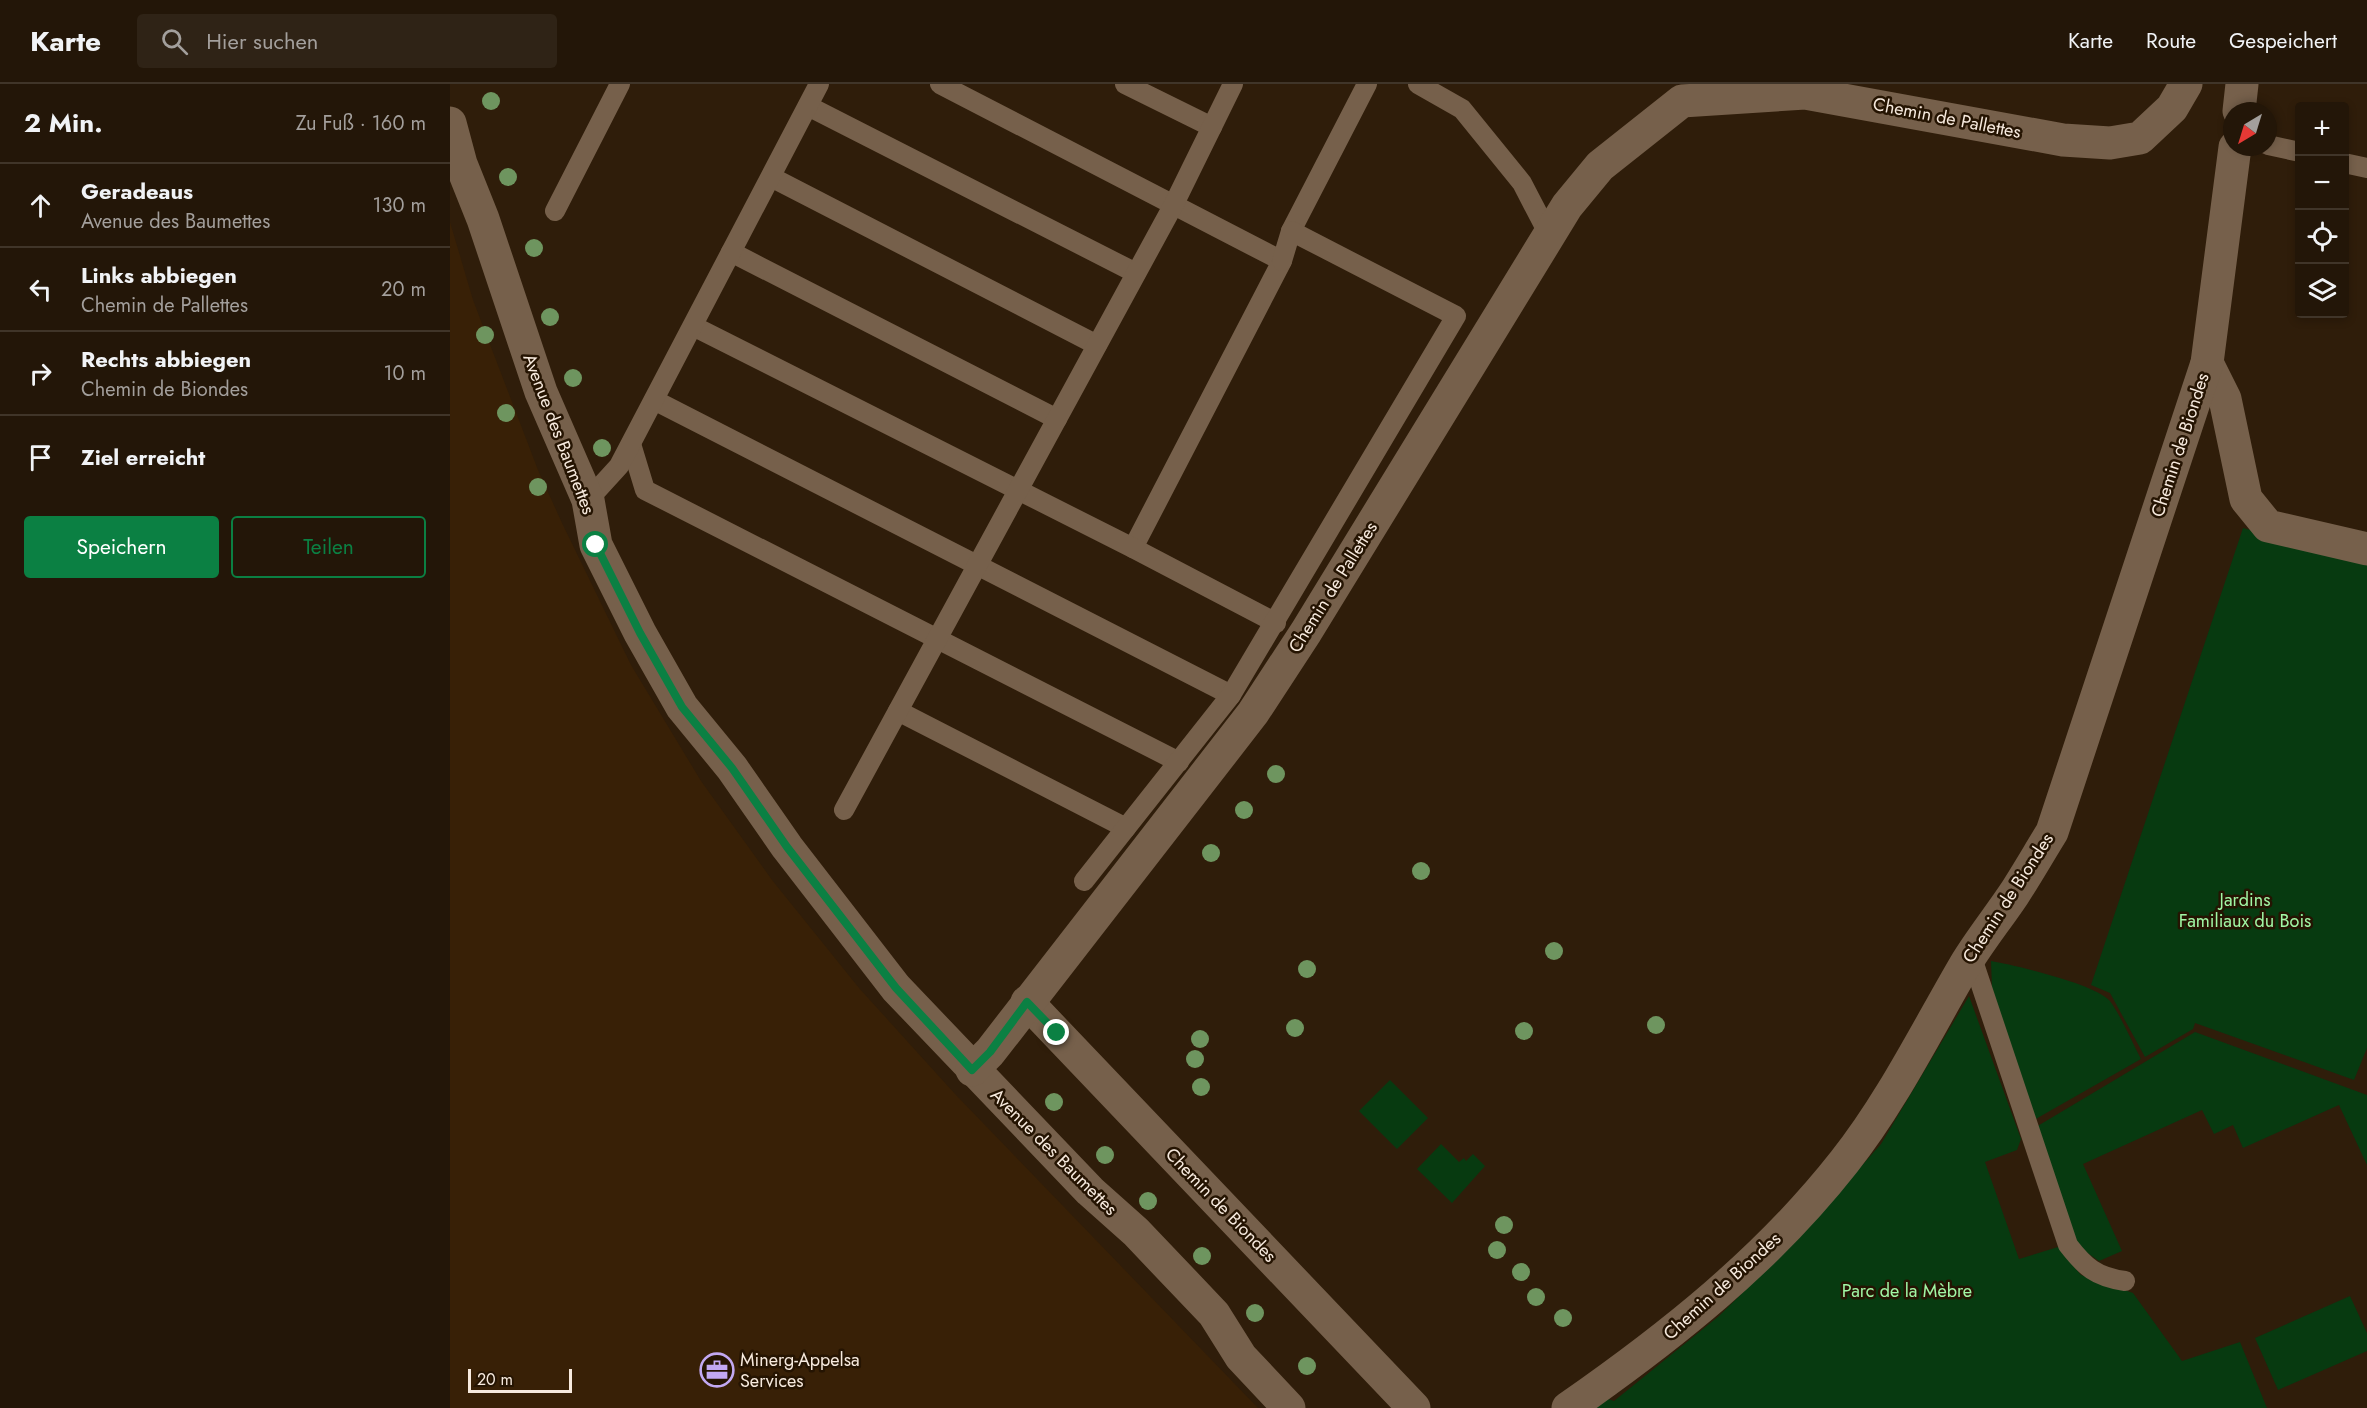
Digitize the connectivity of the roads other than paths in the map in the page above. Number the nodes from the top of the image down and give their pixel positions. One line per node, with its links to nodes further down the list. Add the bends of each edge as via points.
1 (620, 84): 22 (lane)
2 (819, 84): 12 (lane)
3 (940, 84): 21 (lane)
4 (1125, 84): 14 (lane)
5 (1233, 84): 14 (lane)
6 (1367, 84): 23 (lane)
7 (1418, 84): 24 (lane, via 1462,109 1522,183)
8 (2186, 84): 10 (street, Chemin de Pallettes, via 2172,108 2140,138 2110,143 2064,140 1805,93)
9 (2242, 84): 11 (street)
10 (1676, 93): 24 (street, Chemin de Pallettes, via 1600,166 1567,206)
11 (2240, 102)
12 (808, 106): 20 (lane); 27 (lane)
13 (450, 123): 37 (street, Avenue des Baumettes, via 537,381)
14 (1212, 127): 21 (lane)
15 (2277, 147): 16 (lane)
16 (2295, 151)
17 (2234, 156): 32 (street, Chemin de Biondes)
18 (2349, 164): 19 (lane)
19 (2367, 168)
20 (771, 177): 25 (lane); 31 (lane)
21 (1174, 204): 26 (lane); 27 (lane)
22 (555, 211)
23 (1291, 231): 26 (lane); 28 (lane)
24 (1550, 235): 30 (street, Chemin de Pallettes)
25 (731, 252): 29 (lane); 34 (lane)
26 (1282, 261): 38 (lane)
27 (1136, 273): 31 (lane)
28 (1456, 316): 30 (lane); 41 (lane)
29 (693, 326): 33 (lane); 36 (lane)
30 (1489, 333): 50 (street, Chemin de Pallettes, via 1253,713)
31 (1097, 345): 34 (lane)
32 (2207, 363): 39 (street, via 2225,399 2247,499 2268,526); 49 (street, Chemin de Biondes, via 2052,832)
33 (654, 400): 35 (lane); 40 (lane)
34 (1057, 419): 36 (lane)
35 (631, 444): 37 (lane, via 619,466); 42 (lane, via 645,490)
36 (1018, 491): 38 (lane); 40 (lane)
37 (588, 500): 51 (street, Avenue des Baumettes, via 596,545 682,707 896,988)
38 (1133, 548): 41 (lane)
39 (2367, 549)
40 (977, 565): 42 (lane); 43 (lane)
41 (1276, 623): 43 (lane)
42 (938, 639): 44 (lane); 45 (lane)
43 (1232, 695): 45 (lane)
44 (898, 711): 46 (lane); 47 (lane)
45 (1179, 762): 47 (lane)
46 (844, 810)
47 (1126, 828): 48 (lane)
48 (1084, 881)
49 (1971, 955): 52 (lane, via 2068,1245 2084,1266 2110,1279); 55 (street, Chemin de Biondes, via 1846,1161 1802,1212 1683,1324)
50 (1027, 1002): 51 (street, Chemin de Pallettes); 54 (street, Chemin de Biondes)
51 (972, 1070): 53 (street, Avenue des Baumettes, via 1214,1314 1241,1357)
52 (2125, 1281)
53 (1289, 1408)
54 (1414, 1408)
55 (1568, 1408)

